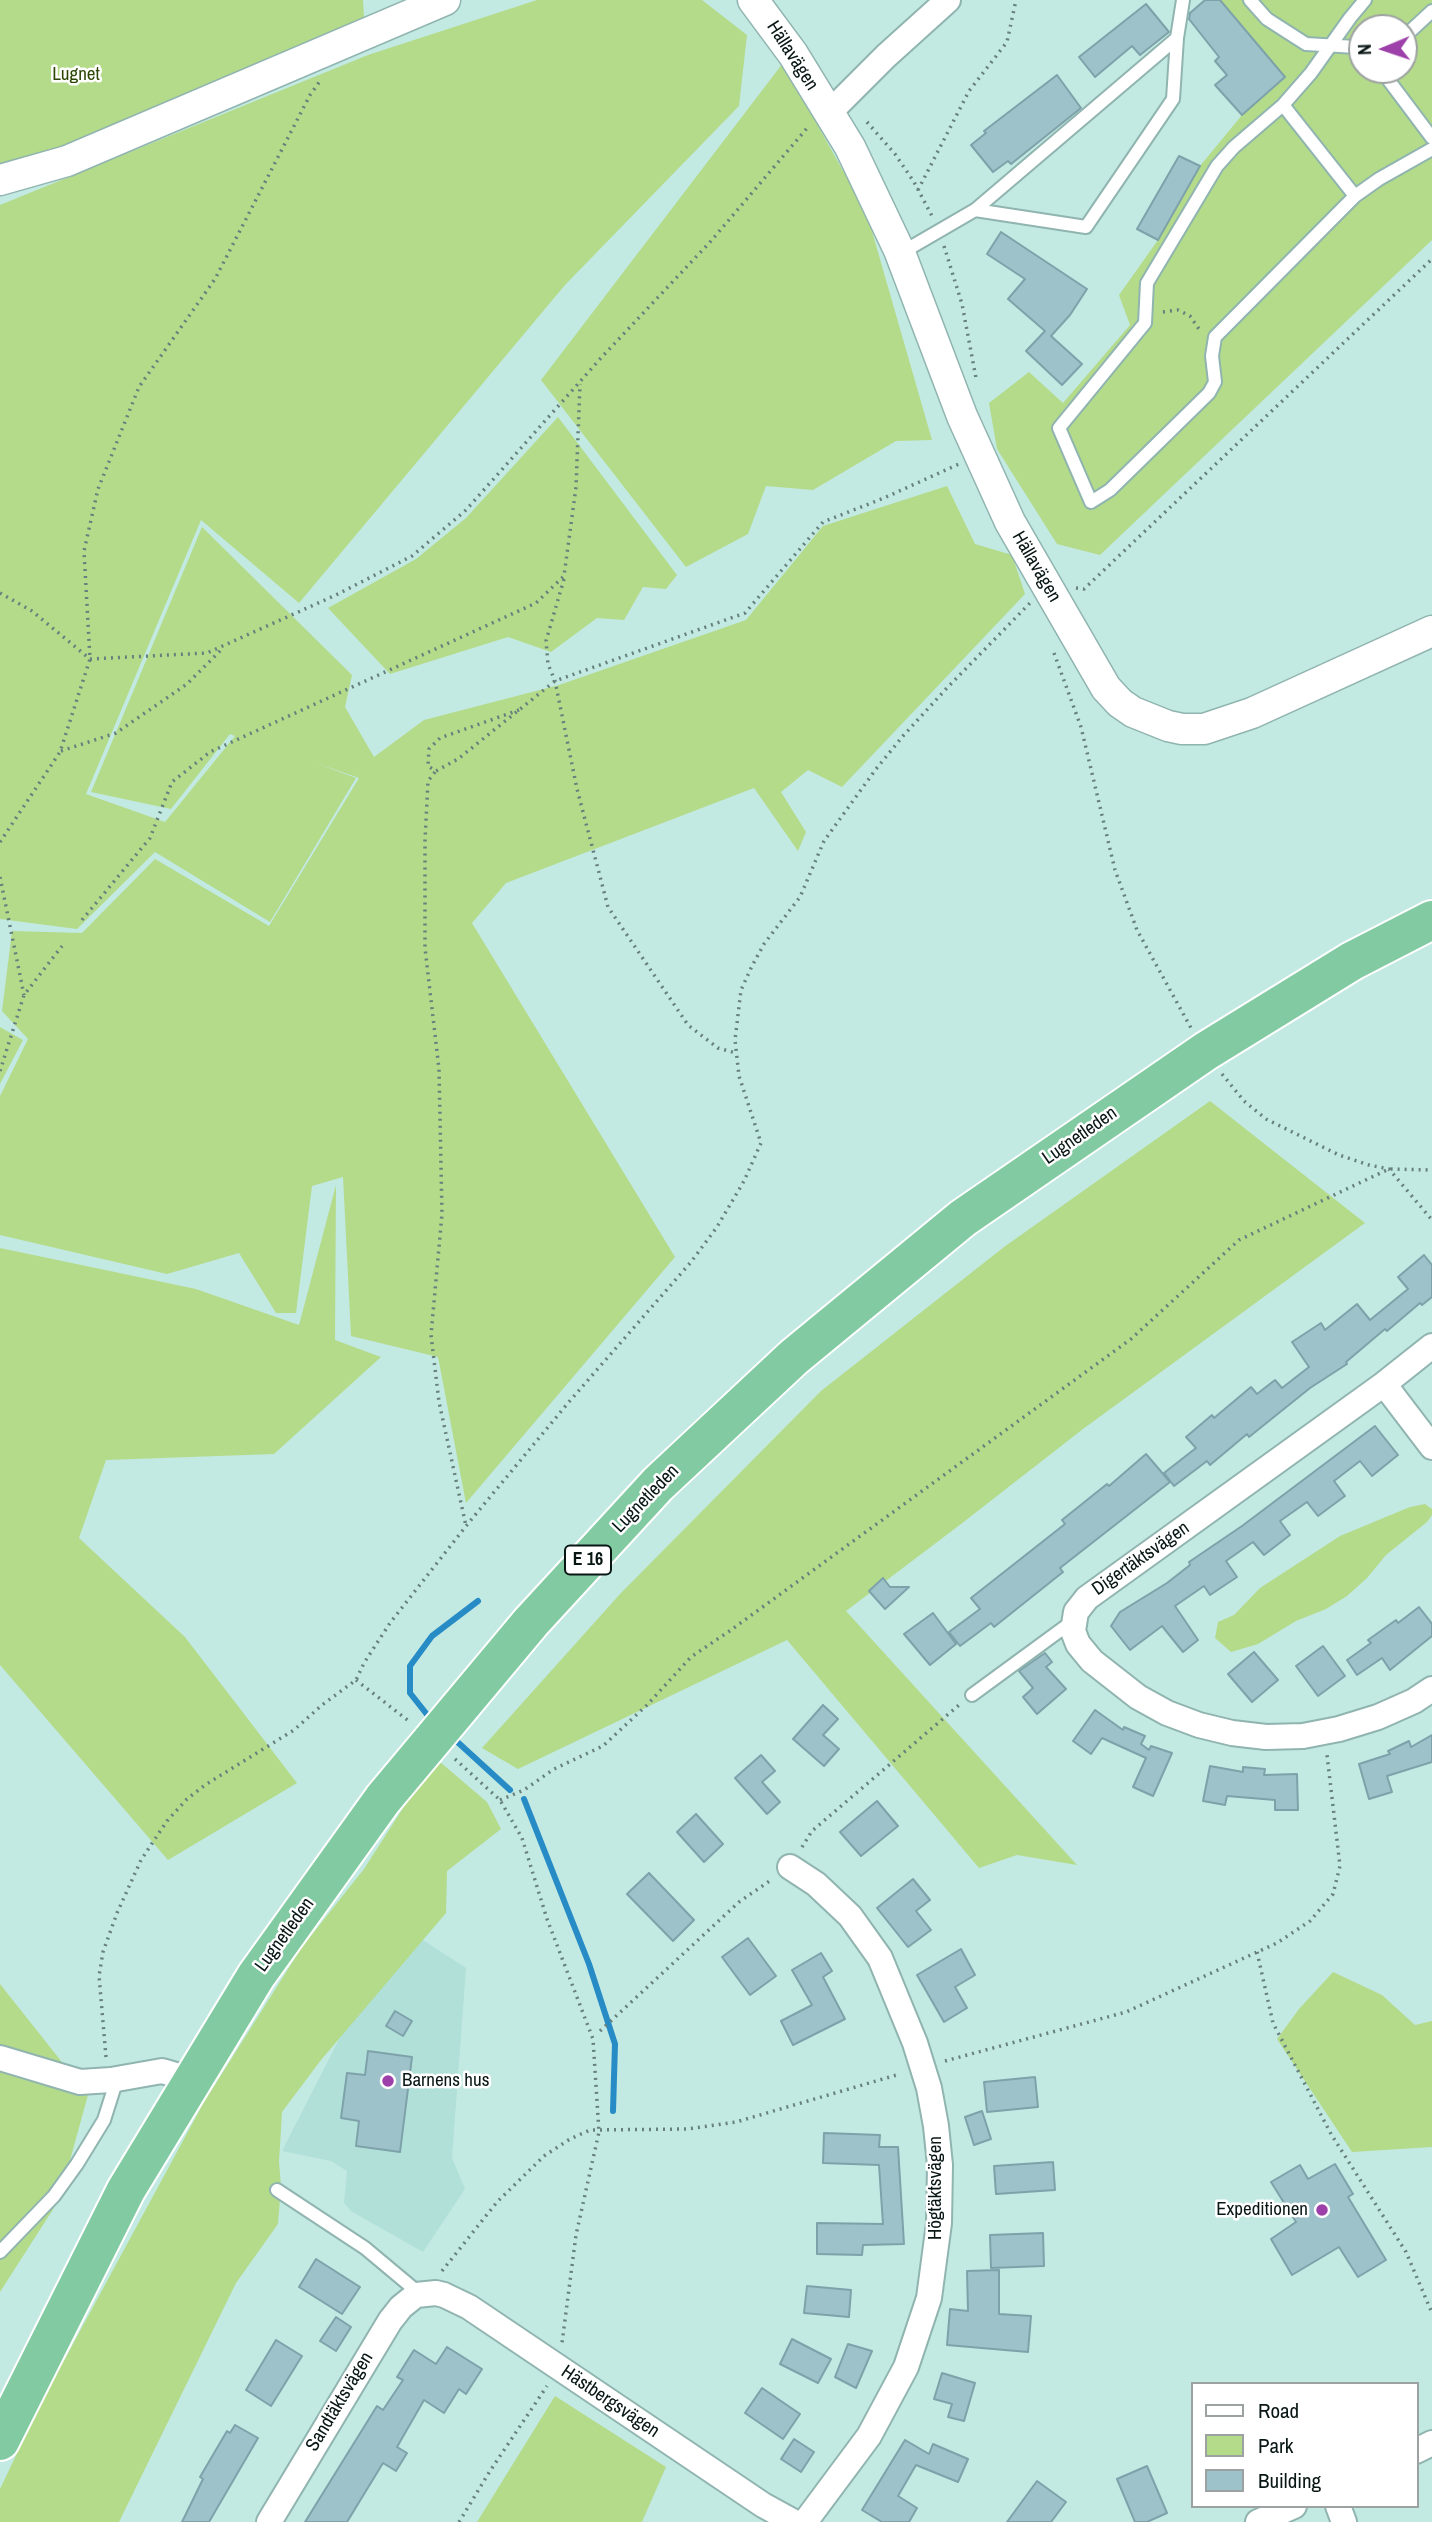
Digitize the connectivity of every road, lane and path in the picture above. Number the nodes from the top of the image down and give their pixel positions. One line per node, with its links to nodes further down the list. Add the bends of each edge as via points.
1 (445, 0): 19 (street, via 67,161)
2 (753, 0): 16 (street, Hällavägen)
3 (948, 0): 16 (street, Hällavägen)
4 (1016, 0): 20 (path, via 1007,42 969,91)
5 (1183, 0): 10 (lane)
6 (1250, 0): 11 (lane, via 1267,19 1306,44)
7 (1365, 0): 11 (lane)
8 (1432, 11): 9 (lane)
9 (1418, 24)
10 (1177, 38): 22 (lane); 22 (lane, via 1173,100 1086,227)
11 (1331, 44): 12 (lane); 15 (lane)
12 (1348, 46)
13 (326, 74): 36 (path, via 310,95 215,279 139,387 97,489 84,551)
14 (1392, 84): 17 (lane)
15 (1283, 105): 21 (lane); 25 (lane, via 1217,166 1147,283)
16 (827, 110): 23 (street, Hällavägen); 27 (path)
17 (1431, 132)
18 (1432, 149): 21 (lane)
19 (0, 180)
20 (918, 190)
21 (1355, 196): 26 (lane, via 1215,337)
22 (975, 210): 23 (lane)
23 (901, 253): 28 (street, Hällavägen)
24 (1432, 259): 30 (path, via 1084,589)
25 (1145, 317): 26 (path, via 1178,310 1190,316); 26 (lane, via 1145,323 1059,428 1091,502 1110,490 1209,393 1215,382)
26 (1212, 356)
27 (580, 382): 29 (path, via 576,487); 34 (path, via 466,510 412,556)
28 (980, 455): 33 (street, Hällavägen, via 1010,522 1106,688 1120,704 1149,720 1182,729 1225,724); 37 (path, via 823,522 746,612)
29 (564, 576): 37 (path, via 546,641); 43 (path, via 536,603 210,752 172,782 150,838)
30 (1072, 587)
31 (0, 593): 36 (path, via 32,611)
32 (1035, 614): 48 (path, via 1030,604 946,689 838,820 800,897 764,944 741,990)
33 (1432, 631)
34 (227, 644): 36 (path, via 207,653); 39 (path, via 187,684 116,733)
35 (1051, 646): 47 (path, via 1082,727 1115,870 1137,930)
36 (90, 659): 39 (path)
37 (555, 681): 38 (path); 48 (path, via 607,906 688,1025 718,1048)
38 (519, 710): 40 (path); 40 (path, via 440,738 429,749 428,766)
39 (61, 752): 41 (path)
40 (436, 771): 57 (path, via 428,781 425,840 425,948 439,1069 442,1214 431,1335 439,1402)
41 (0, 842)
42 (0, 877): 46 (path)
43 (82, 920)
44 (1432, 920): 72 (highway, Lugnetleden / E 16, via 1352,961 1206,1051 963,1218 794,1357 678,1466 531,1622 383,1799 256,1976)
45 (62, 946): 46 (path)
46 (24, 995): 50 (path)
47 (1192, 1030)
48 (736, 1053): 57 (path, via 761,1143 732,1206 691,1262)
49 (1219, 1070): 51 (path, via 1266,1119 1339,1156)
50 (0, 1071)
51 (1389, 1169): 52 (path); 53 (path); 65 (path, via 1240,1240 1131,1339 691,1657 603,1746)
52 (1432, 1170)
53 (1432, 1220)
54 (1432, 1346): 55 (street, Digertäktsvägen)
55 (1384, 1384): 56 (street); 58 (street, Digertäktsvägen, via 1121,1572 1087,1598)
56 (1432, 1447)
57 (466, 1526): 59 (path, via 390,1623)
58 (1073, 1621): 61 (lane); 63 (street, via 1078,1644 1092,1661 1167,1713 1232,1733 1266,1737)
59 (356, 1680): 62 (path); 71 (path, via 294,1730 187,1799 141,1860 117,1913 99,1976)
60 (1432, 1689): 63 (street, via 1378,1717)
61 (972, 1695): 66 (path, via 812,1831)
62 (411, 1723)
63 (1324, 1732): 67 (path, via 1340,1866 1332,1894 1310,1921)
64 (452, 1756): 65 (path)
65 (500, 1800): 73 (path, via 522,1838 593,2039)
66 (790, 1867): 68 (path, via 739,1902); 70 (street, Högtäktsvägen, via 839,1904 865,1935 898,1998)
67 (1257, 1952): 70 (path, via 1126,2012); 77 (path, via 1273,2024 1331,2134 1406,2252)
68 (600, 2031)
69 (0, 2058): 71 (street, via 80,2082)
70 (923, 2067): 73 (path, via 736,2122); 84 (street, Högtäktsvägen, via 940,2165 939,2222 929,2298 906,2367 886,2408)
71 (114, 2079): 72 (street, via 162,2071); 75 (lane, via 104,2120 77,2164 54,2196)
72 (193, 2080): 79 (highway, Lugnetleden / E 16, via 125,2190)
73 (599, 2132): 76 (path, via 590,2130 544,2156 497,2202); 78 (path)
74 (277, 2190): 76 (lane, via 365,2248)
75 (0, 2252)
76 (422, 2294): 78 (street, Hästbergsvägen, via 444,2295 469,2307); 81 (street, Sandtäktsvägen, via 401,2307 390,2321)
77 (1432, 2313)
78 (555, 2365): 82 (path, via 542,2395); 83 (street, Hästbergsvägen)
79 (0, 2441)
80 (1290, 2508): 85 (street)
81 (269, 2522)
82 (459, 2522)
83 (794, 2522)
84 (806, 2522)
85 (1258, 2522)

